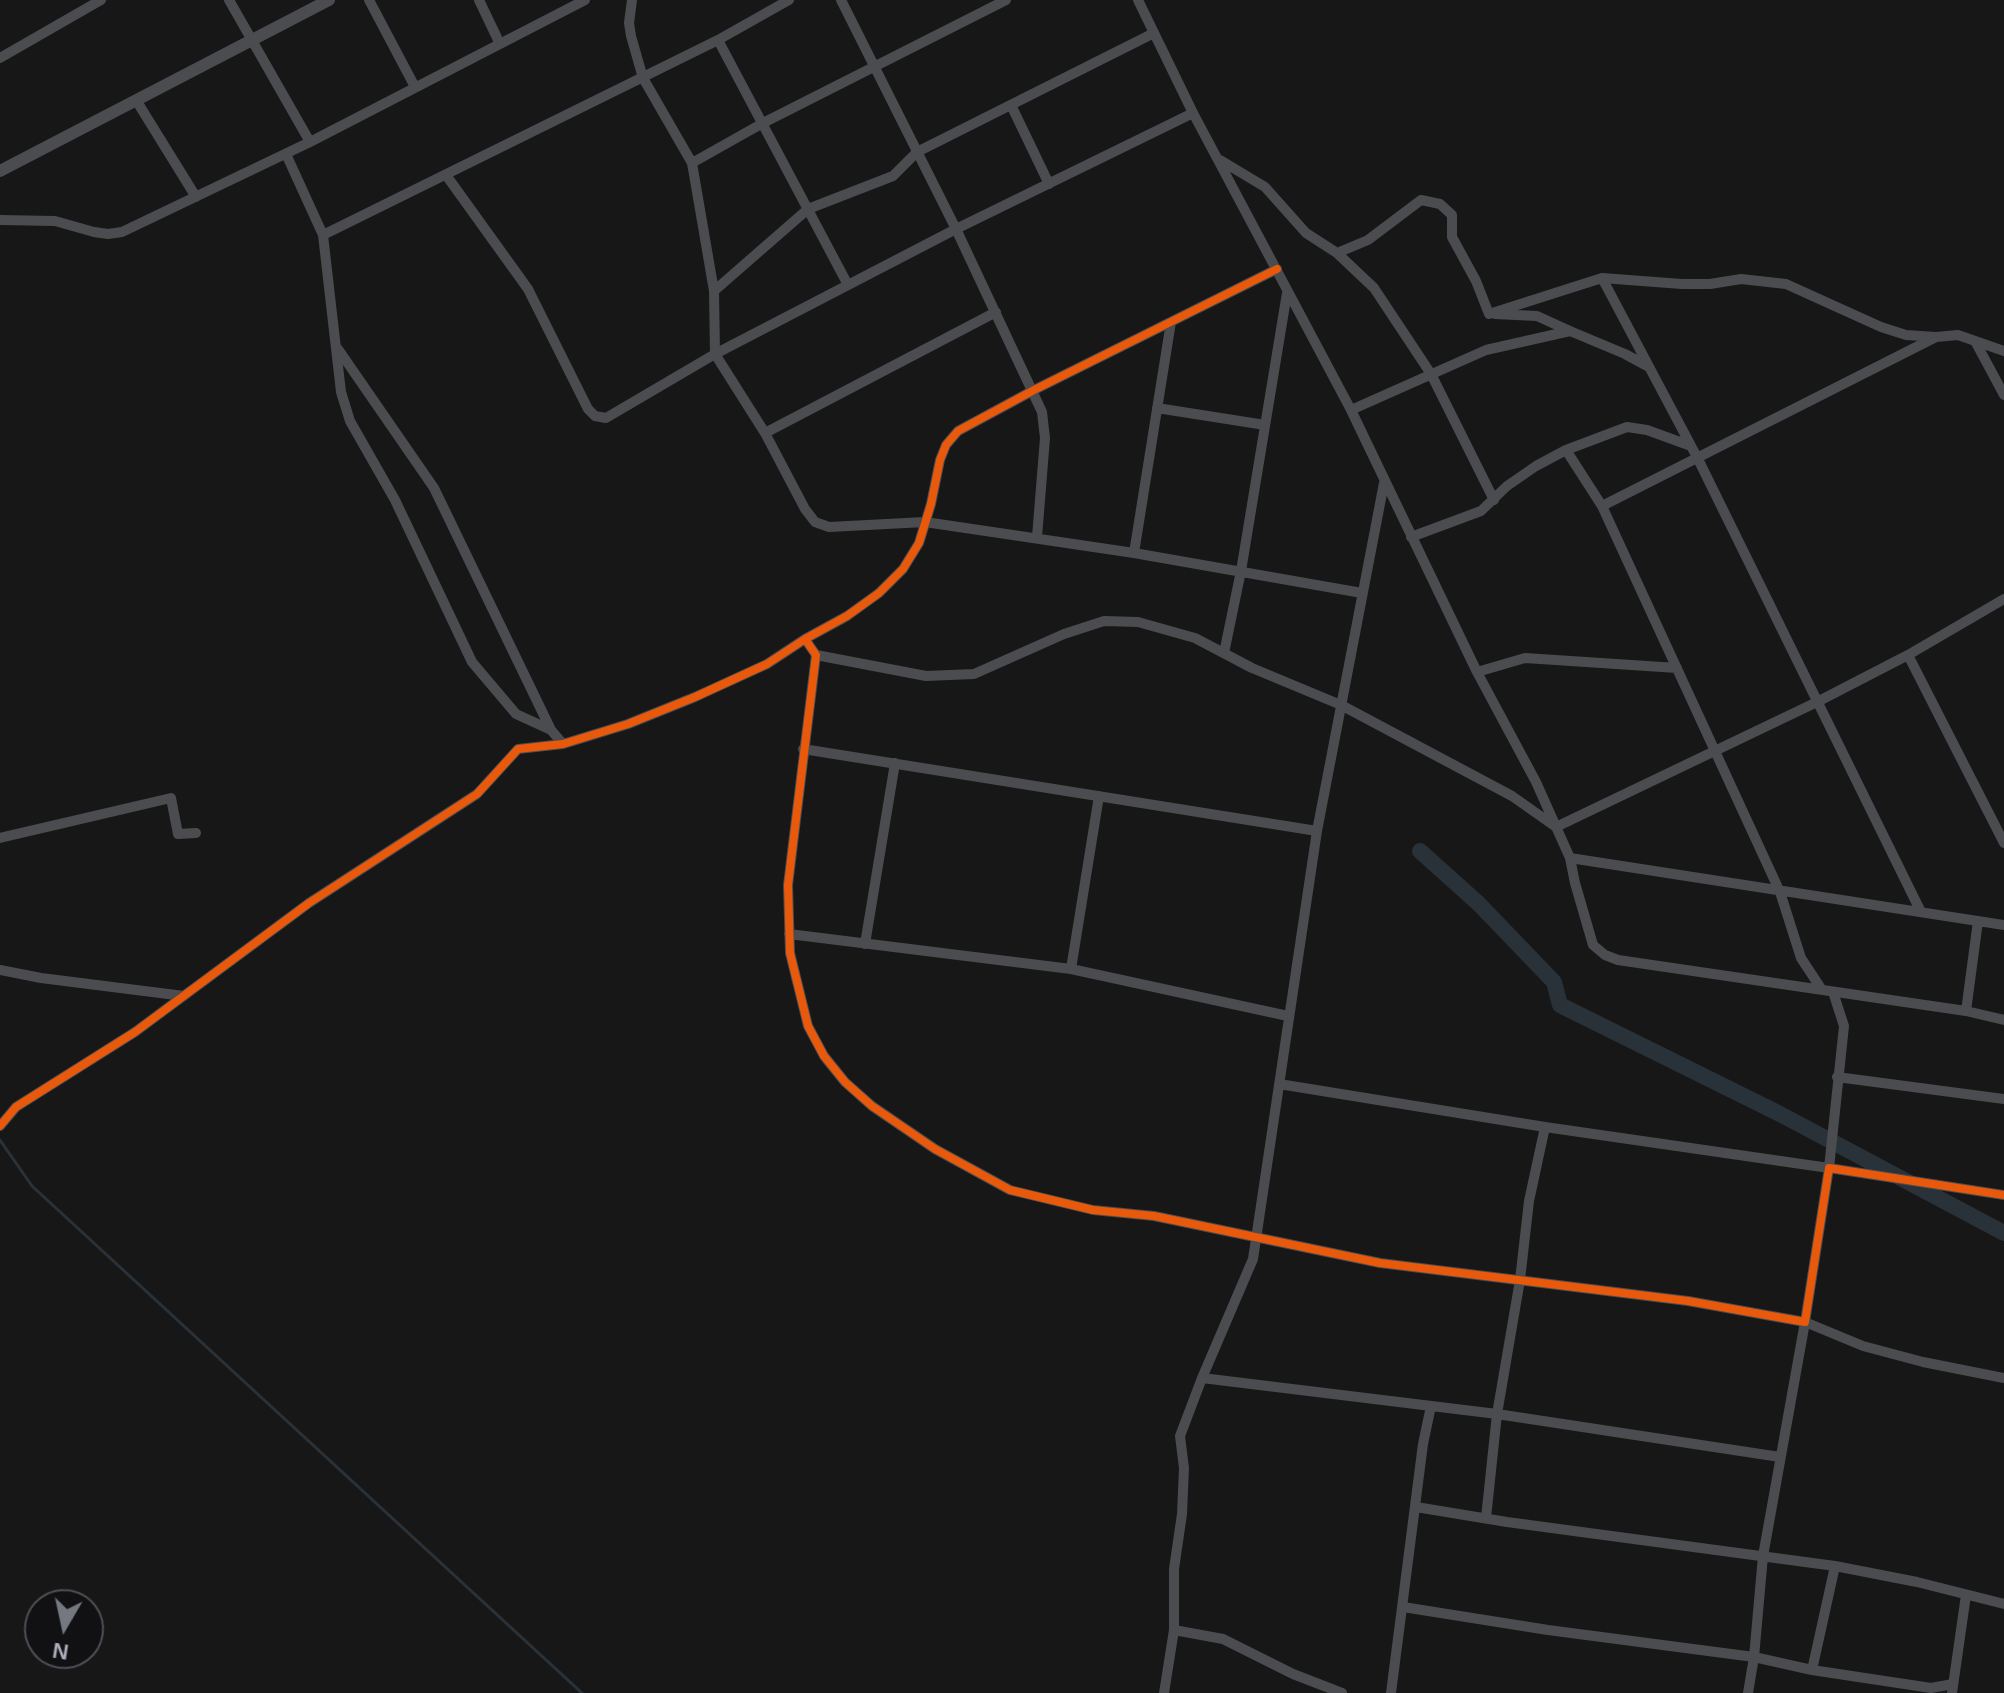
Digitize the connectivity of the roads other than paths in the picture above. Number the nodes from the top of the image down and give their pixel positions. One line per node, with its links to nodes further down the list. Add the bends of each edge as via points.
1 (101, 0): 16 (street)
2 (229, 0): 14 (street)
3 (329, 0): 14 (street)
4 (369, 0): 19 (street)
5 (479, 0): 15 (street)
6 (585, 0): 15 (street)
7 (632, 0): 18 (street, via 629,23)
8 (789, 0): 13 (street)
9 (841, 0): 17 (street)
10 (1006, 0): 17 (street)
11 (1138, 0): 12 (street)
12 (1154, 33): 21 (street); 22 (street)
13 (718, 40): 18 (street); 23 (street)
14 (252, 42): 20 (street); 24 (street)
15 (500, 44): 19 (street)
16 (0, 58)
17 (874, 68): 23 (street); 25 (street)
18 (643, 78): 28 (street); 30 (street)
19 (415, 87): 24 (street)
20 (136, 100): 29 (street); 32 (street)
21 (1011, 105): 25 (street); 31 (street)
22 (1193, 113): 27 (street); 31 (street)
23 (763, 123): 28 (street); 33 (street)
24 (310, 142): 26 (street)
25 (917, 152): 33 (street, via 893,176); 35 (street)
26 (286, 154): 32 (street); 36 (street)
27 (1220, 160): 37 (street, via 1265,187 1306,233); 38 (street)
28 (692, 163): 41 (street)
29 (0, 171)
30 (446, 175): 36 (street); 51 (street, via 517,270 595,416 606,418)
31 (1049, 184): 35 (street)
32 (196, 197): 34 (street, via 108,234 55,221)
33 (808, 209): 40 (street); 41 (street)
34 (0, 220)
35 (956, 229): 40 (street); 43 (street)
36 (323, 235): 49 (street)
37 (1337, 253): 44 (street, via 1368,240 1421,200 1440,204 1452,215 1452,237); 53 (street, via 1374,288)
38 (1277, 269): 42 (street); 45 (street)
39 (1602, 278): 44 (street); 47 (street, via 1786,284 1881,327); 52 (street)
40 (848, 285): 51 (street)
41 (714, 291): 51 (street)
42 (1287, 292): 57 (street); 58 (street)
43 (996, 312): 54 (street); 59 (street)
44 (1489, 314): 46 (street, via 1537,316)
45 (1171, 322): 54 (street); 56 (street)
46 (1570, 331): 52 (street); 53 (street, via 1486,350)
47 (1936, 337): 48 (street, via 1958,335); 62 (street)
48 (1975, 341): 50 (street); 55 (street)
49 (336, 347): 81 (street, via 434,488); 81 (street, via 350,421 395,500 472,662 516,714)
50 (2004, 351)
51 (715, 354): 59 (street)
52 (1650, 368): 60 (street)
53 (1431, 374): 57 (street); 64 (street)
54 (1034, 390): 66 (street, via 958,431 946,445); 67 (street, via 1045,438)
55 (2004, 395)
56 (1157, 408): 58 (street); 69 (street)
57 (1351, 410): 63 (street)
58 (1265, 425): 70 (street)
59 (765, 433): 66 (street, via 815,522 829,527)
60 (1691, 446): 61 (street, via 1627,427); 62 (street)
61 (1566, 450): 64 (street, via 1507,486); 65 (street)
62 (1698, 459): 65 (street); 79 (street)
63 (1384, 483): 68 (street); 71 (street)
64 (1494, 500): 68 (street, via 1481,511)
65 (1602, 506): 77 (street)
66 (925, 522): 67 (street); 73 (street, via 903,569 879,593)
67 (1037, 537): 69 (street)
68 (1411, 537): 78 (street)
69 (1134, 553): 70 (street)
70 (1241, 571): 71 (street); 74 (street)
71 (1362, 593): 80 (street)
72 (2002, 605): 76 (street)
73 (805, 639): 75 (street); 82 (street, via 767,664 695,697)
74 (1224, 653): 75 (street, via 1195,638 1138,622 1104,621 974,674 926,676); 80 (street)
75 (816, 655): 83 (street)
76 (1908, 655): 79 (street); 91 (street)
77 (1677, 668): 78 (street, via 1525,658); 84 (street)
78 (1477, 672): 87 (street)
79 (1817, 702): 84 (street); 94 (street)
80 (1341, 705): 87 (street, via 1512,796); 88 (street)
81 (551, 730): 82 (street)
82 (563, 744): 102 (street, via 518,749 477,794 309,903)
83 (803, 749): 85 (street); 97 (street, via 788,885)
84 (1716, 750): 87 (street); 93 (street)
85 (895, 763): 86 (street); 98 (street)
86 (1099, 796): 88 (street); 99 (street)
87 (1556, 827): 92 (street)
88 (1317, 831): 104 (street)
89 (196, 833): 90 (street, via 178,834 171,798)
90 (0, 838)
91 (2004, 843)
92 (1570, 858): 93 (street); 101 (street, via 1593,945 1605,955)
93 (1780, 892): 94 (street); 101 (street, via 1801,958)
94 (1921, 912): 95 (street)
95 (1978, 921): 96 (street); 103 (street)
96 (2004, 925)
97 (789, 934): 98 (street); 113 (street, via 808,1026 824,1056 872,1106 935,1149 1010,1190 1093,1210)
98 (865, 944): 99 (street)
99 (1071, 969): 104 (street)
100 (0, 970): 102 (street)
101 (1827, 991): 103 (street); 106 (street, via 1844,1026)
102 (184, 996): 109 (street, via 16,1107)
103 (1966, 1011): 105 (street)
104 (1288, 1016): 107 (street)
105 (2004, 1020)
106 (1837, 1077): 108 (street); 111 (street)
107 (1279, 1084): 110 (street); 113 (street)
108 (2004, 1099)
109 (0, 1126)
110 (1545, 1127): 111 (street); 114 (street)
111 (1829, 1168): 112 (street); 115 (street)
112 (2004, 1195)
113 (1258, 1237): 114 (street, via 1380,1263); 116 (street)
114 (1520, 1280): 115 (street); 119 (street)
115 (1805, 1322): 117 (street, via 1863,1346); 120 (street)
116 (1202, 1378): 118 (street); 128 (street, via 1180,1436 1184,1468)
117 (2004, 1378)
118 (1431, 1406): 119 (street); 121 (street)
119 (1497, 1414): 120 (street); 122 (street)
120 (1780, 1457): 123 (street)
121 (1416, 1507): 122 (street); 127 (street)
122 (1486, 1518): 123 (street)
123 (1763, 1556): 124 (street); 129 (street)
124 (1835, 1566): 125 (street); 130 (street)
125 (1966, 1595): 126 (street); 131 (street)
126 (2004, 1604)
127 (1403, 1607): 129 (street); 134 (street)
128 (1174, 1630): 132 (street); 133 (street, via 1223,1639)
129 (1754, 1657): 130 (street); 135 (street)
130 (1812, 1670): 131 (street)
131 (1952, 1689)
132 (1164, 1693)
133 (1342, 1693)
134 (1391, 1693)
135 (1748, 1693)

